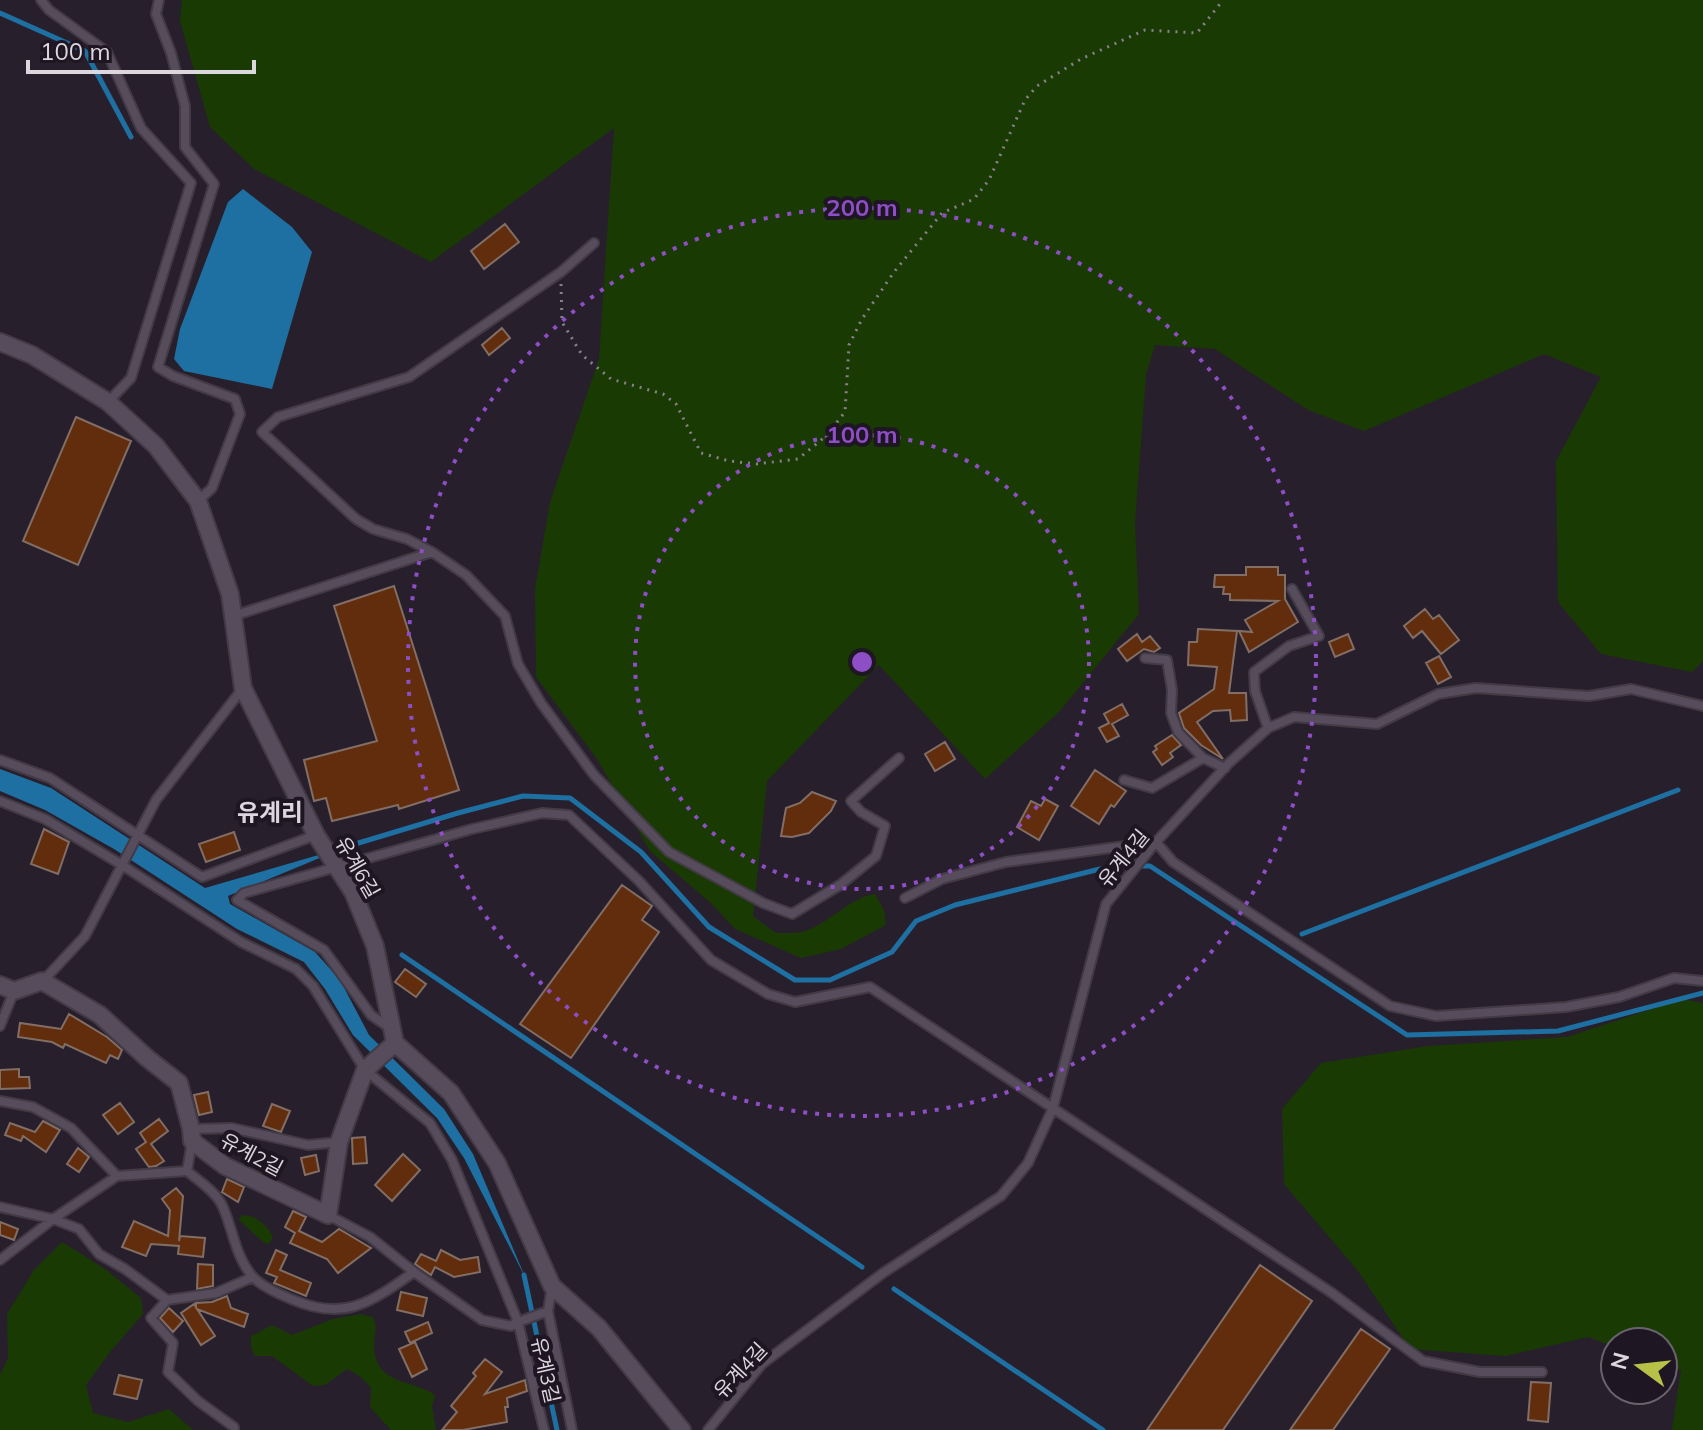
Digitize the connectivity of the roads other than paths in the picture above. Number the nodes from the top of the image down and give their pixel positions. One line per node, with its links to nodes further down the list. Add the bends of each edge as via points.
1 (41, 0): 5 (lane, via 107,52 141,128 191,183 131,378)
2 (159, 0): 6 (lane, via 156,14 185,106 185,147 214,184 158,367 235,399 240,414 212,488)
3 (594, 243): 7 (lane, via 561,272 409,377 278,417 262,432 356,519)
4 (0, 342): 5 (street, 유계6길, via 32,355)
5 (108, 402): 6 (street, 유계6길, via 156,446)
6 (198, 501): 9 (street, 유계6길)
7 (432, 552): 9 (lane); 14 (lane, via 466,575 505,616 518,664 594,775 669,852 763,903 792,914 876,856 885,826 851,801)
8 (1292, 589): 13 (lane, via 1319,636 1289,646 1254,672)
9 (233, 616): 11 (street, 유계6길)
10 (1145, 658): 15 (lane, via 1167,660 1171,713 1178,732)
11 (243, 688): 20 (lane, via 156,800); 21 (street, 유계6길)
12 (1703, 706): 13 (lane, 유계4길, via 1631,689 1589,696 1476,688 1438,694 1377,724 1294,717)
13 (1268, 728): 17 (lane, 유계4길)
14 (899, 758)
15 (1203, 758): 17 (lane); 18 (lane, via 1152,788)
16 (0, 760): 20 (lane, via 50,778)
17 (1225, 768): 22 (lane, 유계4길)
18 (1124, 780)
19 (0, 801): 23 (lane, via 45,819)
20 (138, 835): 21 (lane, via 202,877); 23 (lane)
21 (316, 835): 24 (street, 유계6길)
22 (1156, 842): 25 (lane, via 1006,862 942,879); 27 (lane, via 1173,862 1390,1006 1436,1016 1566,1007 1619,997 1674,978); 33 (lane, 유계4길, via 1106,904)
23 (122, 865): 26 (lane, via 85,936); 31 (lane, via 241,942 296,969 313,986)
24 (334, 866): 30 (street, 유계6길, via 353,892 375,946); 30 (lane, via 244,893 237,900 324,950 371,1015); 33 (lane, via 542,813 569,815 711,960 768,994 795,1002 870,987)
25 (905, 898)
26 (42, 981): 28 (street); 34 (street, via 100,1015 179,1083)
27 (1703, 981)
28 (7, 988): 29 (lane)
29 (0, 1026)
30 (394, 1037): 31 (street); 44 (street, via 451,1093 489,1152)
31 (365, 1070): 35 (street); 47 (lane, via 430,1123 452,1160)
32 (0, 1101): 37 (lane, via 33,1107 71,1128)
33 (1053, 1108): 48 (lane, via 1332,1293 1423,1361 1480,1372); 53 (lane, 유계4길, via 1028,1163 1001,1196 883,1273 762,1364)
34 (191, 1135): 35 (lane, via 232,1128 308,1145); 36 (lane); 39 (street, 유계2길, via 225,1166)
35 (339, 1142): 39 (street)
36 (187, 1171): 37 (lane); 43 (lane, via 221,1202 232,1238)
37 (117, 1176): 40 (lane)
38 (0, 1207): 40 (lane)
39 (328, 1215): 42 (lane, 유계3길, via 370,1237)
40 (53, 1219): 41 (lane); 45 (lane, via 79,1229 99,1254)
41 (0, 1260)
42 (414, 1272): 43 (lane, via 374,1300 332,1310 315,1309); 47 (lane, 유계3길, via 482,1320 511,1326)
43 (253, 1277): 45 (lane, via 216,1293)
44 (552, 1286): 46 (lane); 52 (street, via 599,1328)
45 (167, 1300): 49 (lane, via 151,1318 173,1343 168,1372)
46 (548, 1311): 47 (lane); 51 (lane)
47 (518, 1322): 50 (lane, 유계3길)
48 (1542, 1372)
49 (234, 1430)
50 (544, 1430)
51 (572, 1430)
52 (682, 1430)
53 (708, 1430)

